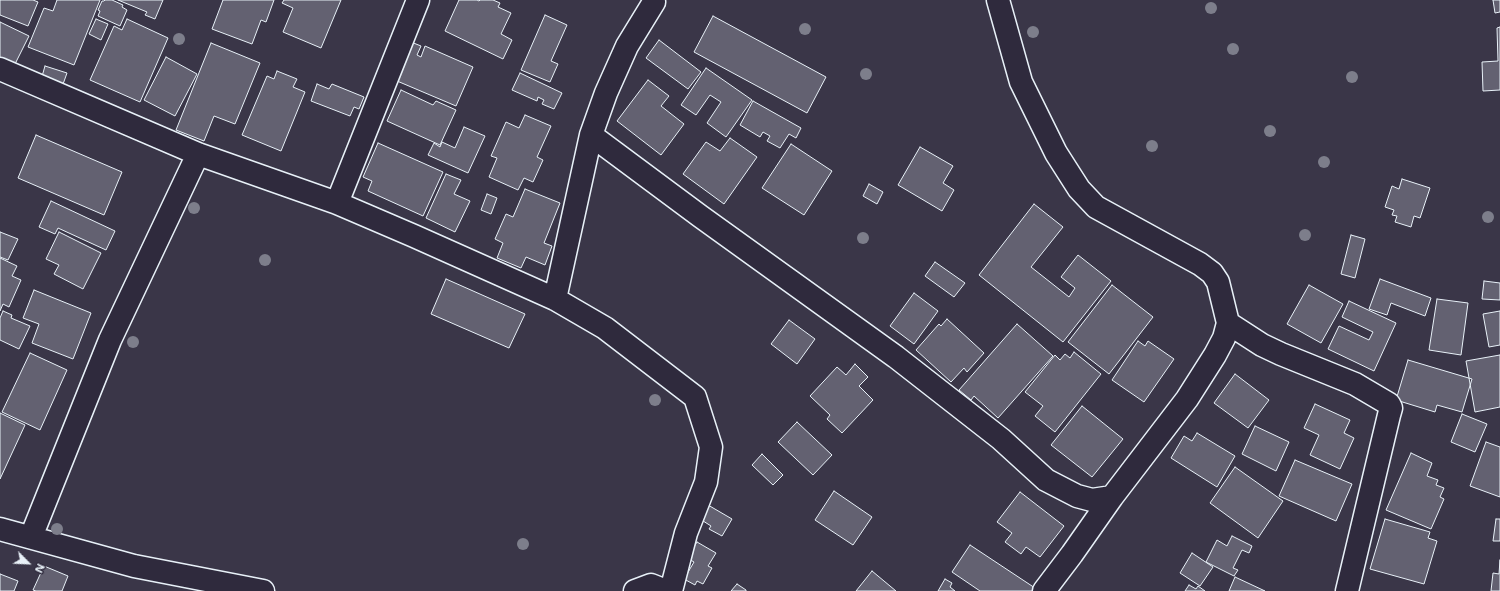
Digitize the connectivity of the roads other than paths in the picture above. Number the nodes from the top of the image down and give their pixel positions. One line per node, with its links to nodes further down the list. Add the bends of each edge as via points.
1 (418, 0): 7 (street)
2 (998, 0): 9 (street, via 1021,82 1056,153 1079,189 1096,207 1212,273 1218,282)
3 (654, 2): 5 (street, via 627,46)
4 (0, 69): 6 (street)
5 (591, 135): 8 (street); 10 (street, via 896,357 1000,439 1046,480 1077,496 1092,500)
6 (198, 154): 7 (street); 12 (street, via 110,340)
7 (337, 203): 8 (street)
8 (555, 299): 16 (street, via 605,328 695,397 711,447 706,482 686,533)
9 (1228, 323): 10 (street, via 1215,355 1187,399); 18 (street, via 1262,345 1355,384 1389,404 1391,408)
10 (1112, 497): 17 (street)
11 (0, 528): 12 (street)
12 (32, 538): 13 (street, via 134,566)
13 (263, 591)
14 (635, 591): 15 (street, via 651,585)
15 (666, 591)
16 (671, 591)
17 (1044, 591)
18 (1347, 591)

